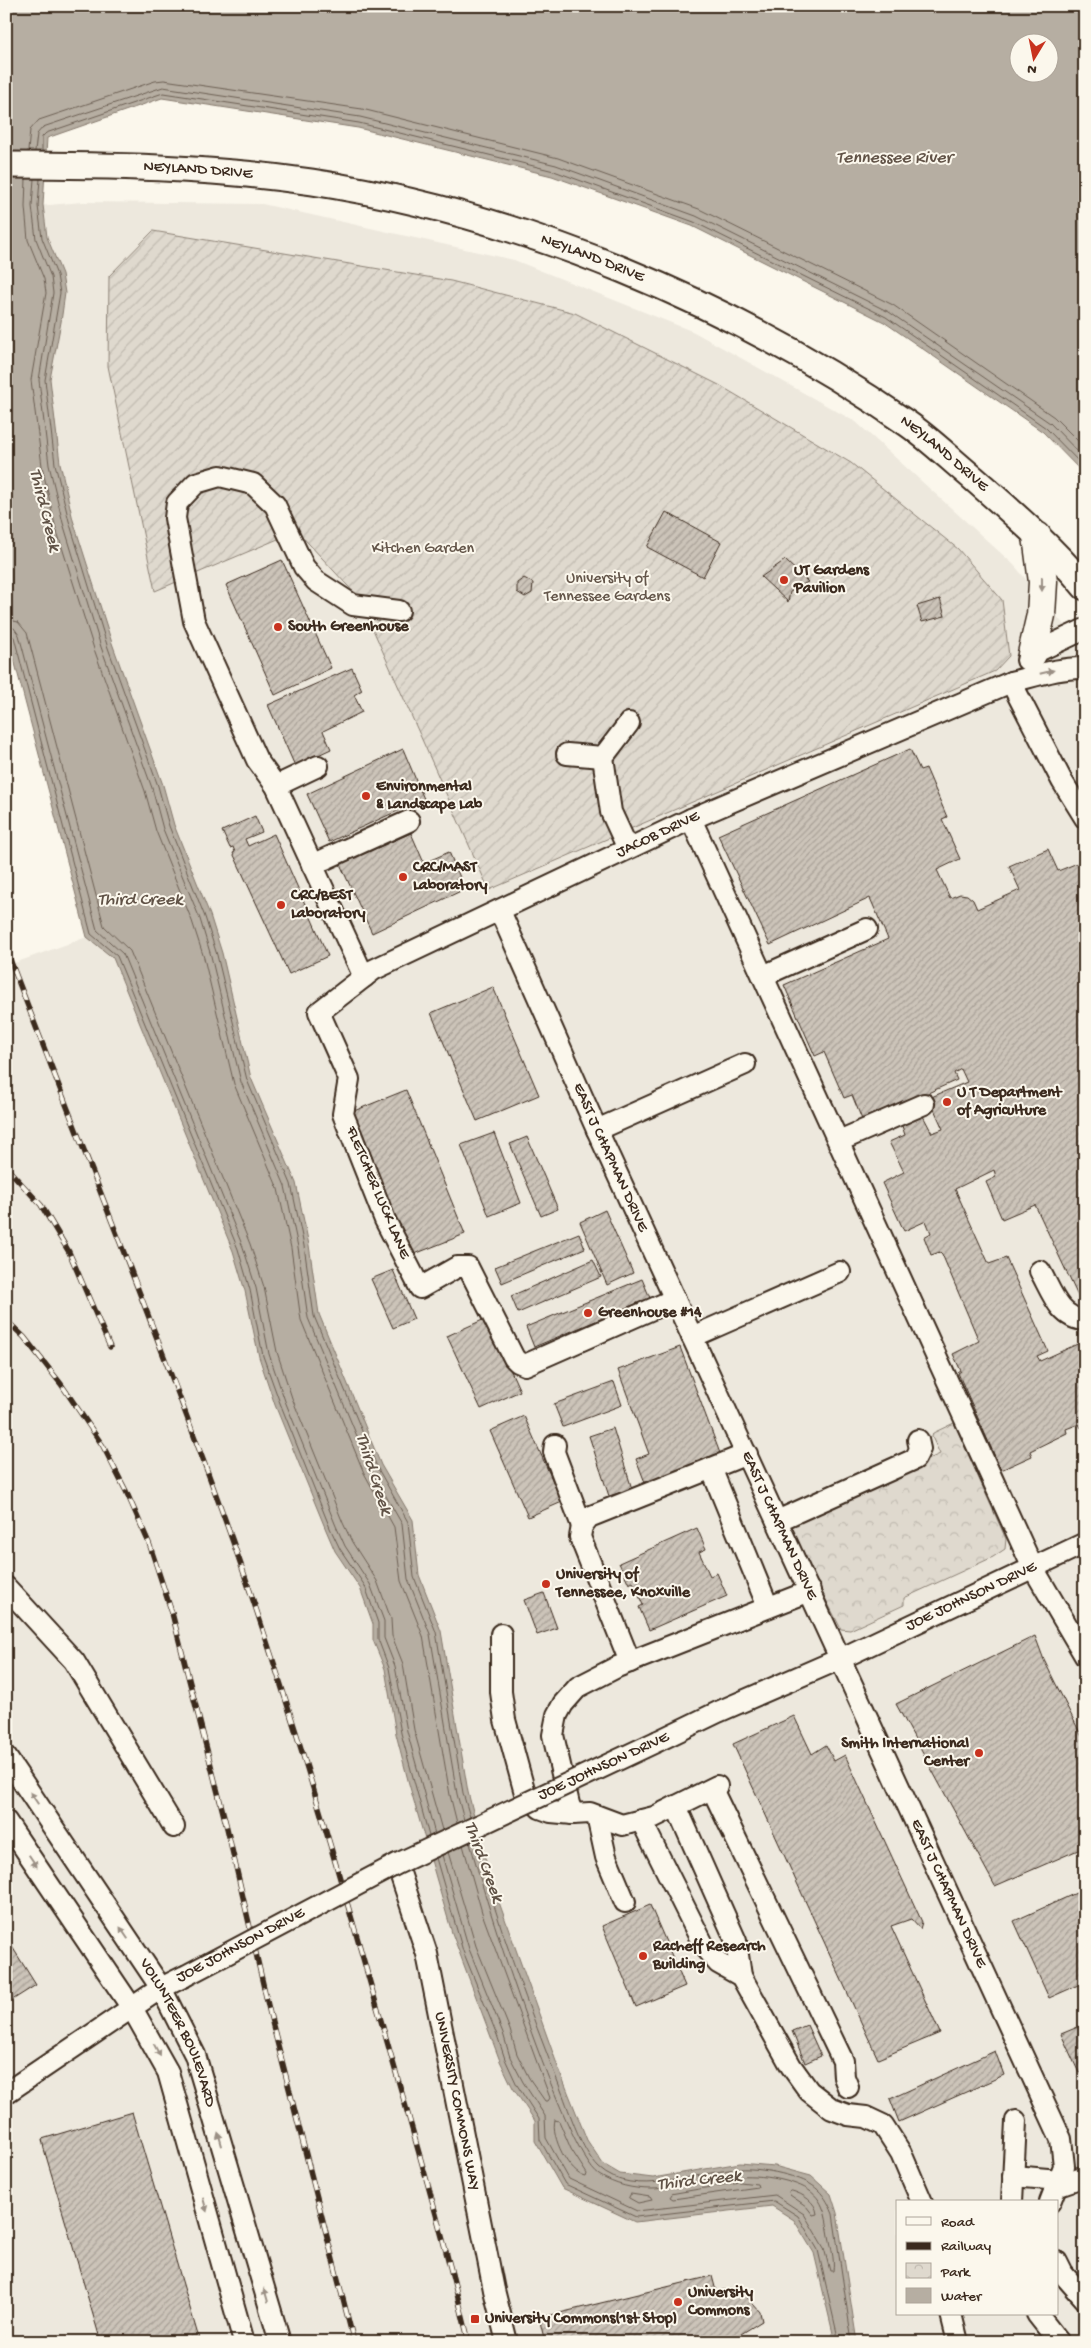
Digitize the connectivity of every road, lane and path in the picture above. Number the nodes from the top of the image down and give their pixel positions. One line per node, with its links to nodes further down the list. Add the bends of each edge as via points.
1 (6, 165): 2 (main road, NEYLAND DRIVE, via 161,166 314,183 402,200 492,224 571,250 656,284 811,361 911,426)
2 (1037, 536): 3 (main road, NEYLAND DRIVE); 6 (highway, one-way to 6, via 1043,582 1041,615)
3 (1085, 587)
4 (399, 610): 13 (street, via 353,605 316,582 304,567 276,505 253,484 220,476 196,483 177,503 176,518 194,621 257,760)
5 (1085, 629): 6 (street, JACOB DRIVE)
6 (1032, 654): 8 (street, JACOB DRIVE)
7 (1085, 668): 8 (street, JACOB DRIVE, one-way to 7, via 1063,669)
8 (1011, 682): 14 (street, via 1062,781); 15 (street, JACOB DRIVE)
9 (629, 724): 11 (street)
10 (567, 754): 11 (street)
11 (603, 757): 17 (street, via 611,812)
12 (318, 766): 13 (street)
13 (276, 786): 18 (street)
14 (1085, 818)
15 (691, 819): 19 (street, JACOB DRIVE); 22 (street)
16 (409, 821): 18 (street)
17 (624, 840)
18 (312, 865): 21 (street)
19 (500, 911): 21 (street, JACOB DRIVE); 26 (street, EAST J CHAPMAN DRIVE)
20 (867, 929): 22 (street)
21 (368, 973): 23 (street, JACOB DRIVE)
22 (763, 976): 27 (street)
23 (319, 1012): 30 (street, FLETCHER LUCK LANE, via 349,1079 343,1114 385,1220 420,1288 457,1267 468,1267 514,1358 525,1365)
24 (745, 1064): 26 (street)
25 (924, 1104): 27 (street)
26 (597, 1130): 30 (street, EAST J CHAPMAN DRIVE)
27 (838, 1141): 40 (street)
28 (1040, 1271): 31 (street, via 1063,1312)
29 (840, 1272): 32 (street)
30 (675, 1299): 32 (street, EAST J CHAPMAN DRIVE)
31 (1085, 1320)
32 (692, 1337): 35 (street, EAST J CHAPMAN DRIVE)
33 (918, 1440): 37 (street, via 920,1449 915,1458)
34 (555, 1445): 38 (street, via 554,1452)
35 (747, 1454): 36 (street); 37 (street, EAST J CHAPMAN DRIVE)
36 (711, 1468): 38 (street, via 589,1517); 43 (street)
37 (777, 1521): 42 (street, EAST J CHAPMAN DRIVE)
38 (582, 1526): 47 (street, via 580,1537)
39 (1085, 1543): 40 (street, JOE JOHNSON DRIVE)
40 (1032, 1566): 45 (street); 46 (street, JOE JOHNSON DRIVE)
41 (6, 1587): 54 (street, via 74,1661)
42 (810, 1591): 43 (street); 46 (street, EAST J CHAPMAN DRIVE)
43 (768, 1607): 47 (street)
44 (501, 1634): 50 (street, via 501,1692 505,1720 525,1793 540,1808)
45 (1084, 1653)
46 (842, 1658): 55 (street, JOE JOHNSON DRIVE, bridge, via 726,1708); 65 (street, EAST J CHAPMAN DRIVE, via 1061,2139 1064,2166)
47 (630, 1662): 50 (street, via 578,1687 562,1704 557,1715 553,1735)
48 (6, 1757): 58 (street, VOLUNTEER BOULEVARD, one-way to 48)
49 (676, 1806): 52 (street); 57 (street, via 736,1941); 60 (street, via 714,1788 843,2061)
50 (574, 1814): 51 (street)
51 (597, 1816): 52 (street, via 622,1825); 56 (street, via 606,1857)
52 (641, 1820): 57 (street, via 705,1948 718,1963)
53 (6, 1821): 59 (street, VOLUNTEER BOULEVARD, one-way to 59)
54 (174, 1827)
55 (397, 1864): 58 (street, JOE JOHNSON DRIVE, bridge); 74 (street, UNIVERSITY COMMONS WAY, via 427,1954 494,2290)
56 (626, 1902)
57 (741, 1976): 66 (street, via 791,2066 809,2091 832,2109 866,2117 882,2125 901,2153)
58 (161, 1988): 59 (street, JOE JOHNSON DRIVE); 73 (street, VOLUNTEER BOULEVARD, one-way to 58, via 195,2055)
59 (132, 2008): 61 (street, JOE JOHNSON DRIVE); 72 (street, VOLUNTEER BOULEVARD, one-way to 72, via 168,2072)
60 (848, 2087)
61 (6, 2092)
62 (1016, 2121): 63 (street)
63 (1013, 2176): 65 (street); 67 (street)
64 (1085, 2176): 65 (street)
65 (1055, 2189)
66 (921, 2200)
67 (1012, 2200)
68 (1058, 2264): 69 (street)
69 (1085, 2299)
70 (952, 2316): 75 (street)
71 (1039, 2316): 76 (street)
72 (244, 2342)
73 (280, 2342)
74 (508, 2342)
75 (958, 2342)
76 (1059, 2342)

